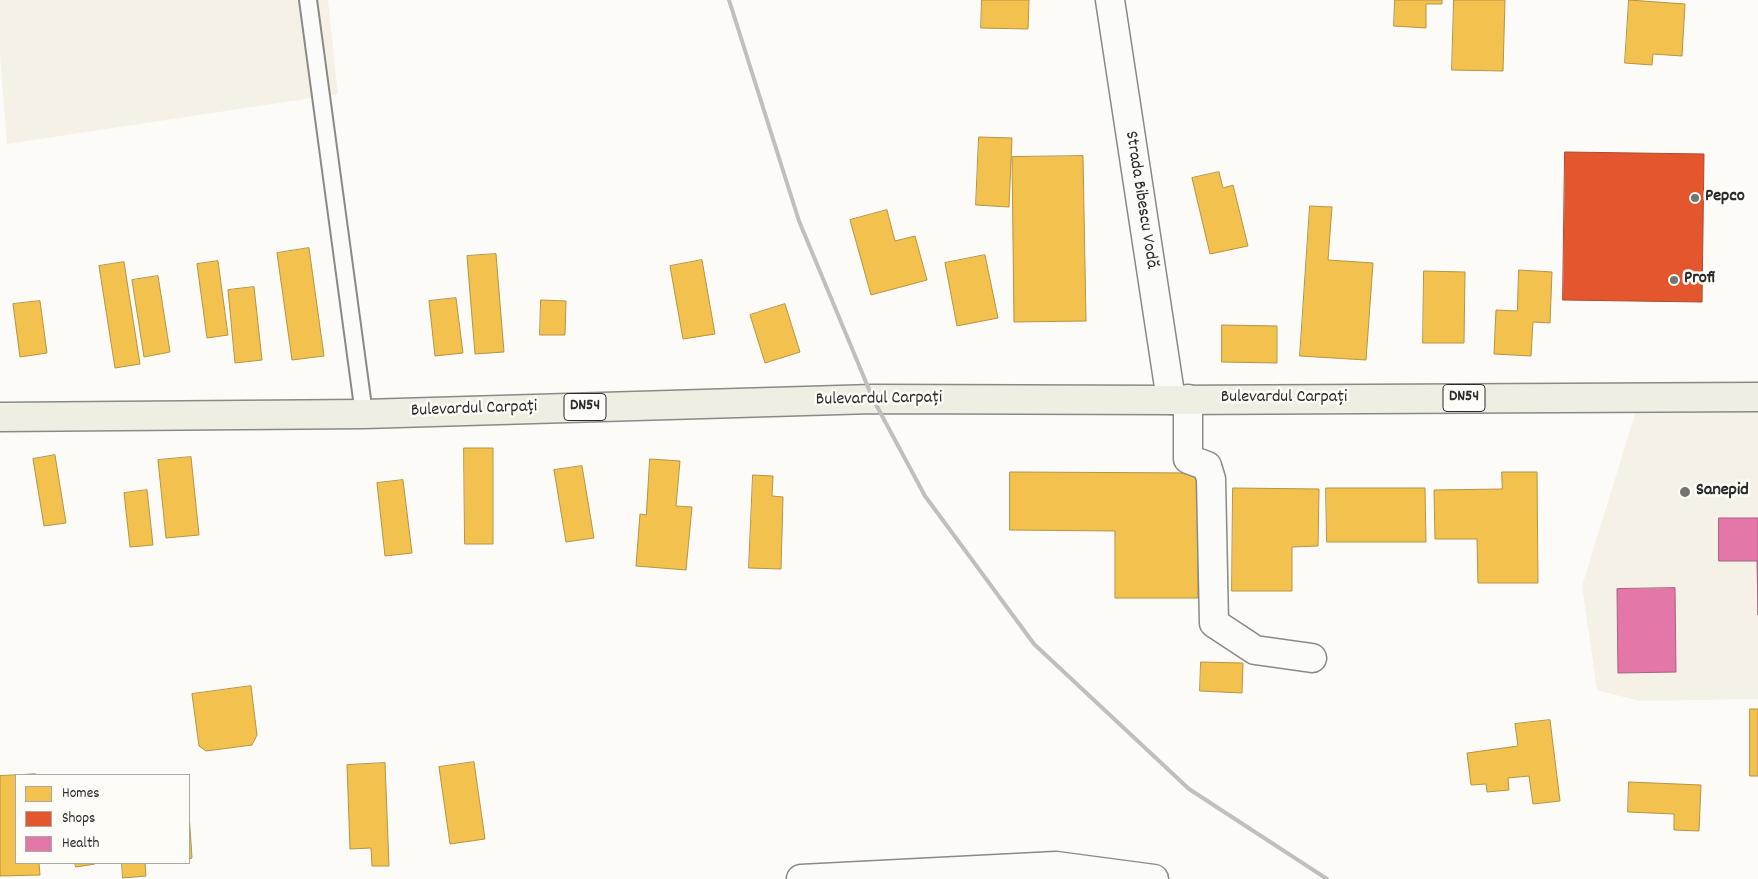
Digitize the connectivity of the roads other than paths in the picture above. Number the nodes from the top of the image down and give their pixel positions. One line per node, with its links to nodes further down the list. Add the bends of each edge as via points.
1 (308, 0): 5 (lane)
2 (1110, 0): 4 (street, Strada Bibescu Vodă)
3 (1758, 397): 4 (main road, Bulevardul Carpați / DN54)
4 (1179, 399): 5 (main road, Bulevardul Carpați / DN54, via 865,399); 7 (street, Strada Bibescu Vodă, via 1188,459 1206,466 1211,479 1214,623 1255,650)
5 (364, 414): 6 (main road, Bulevardul Carpați / DN54)
6 (0, 417)
7 (1312, 658)
8 (801, 879): 9 (street, via 1056,866)
9 (1154, 879)

